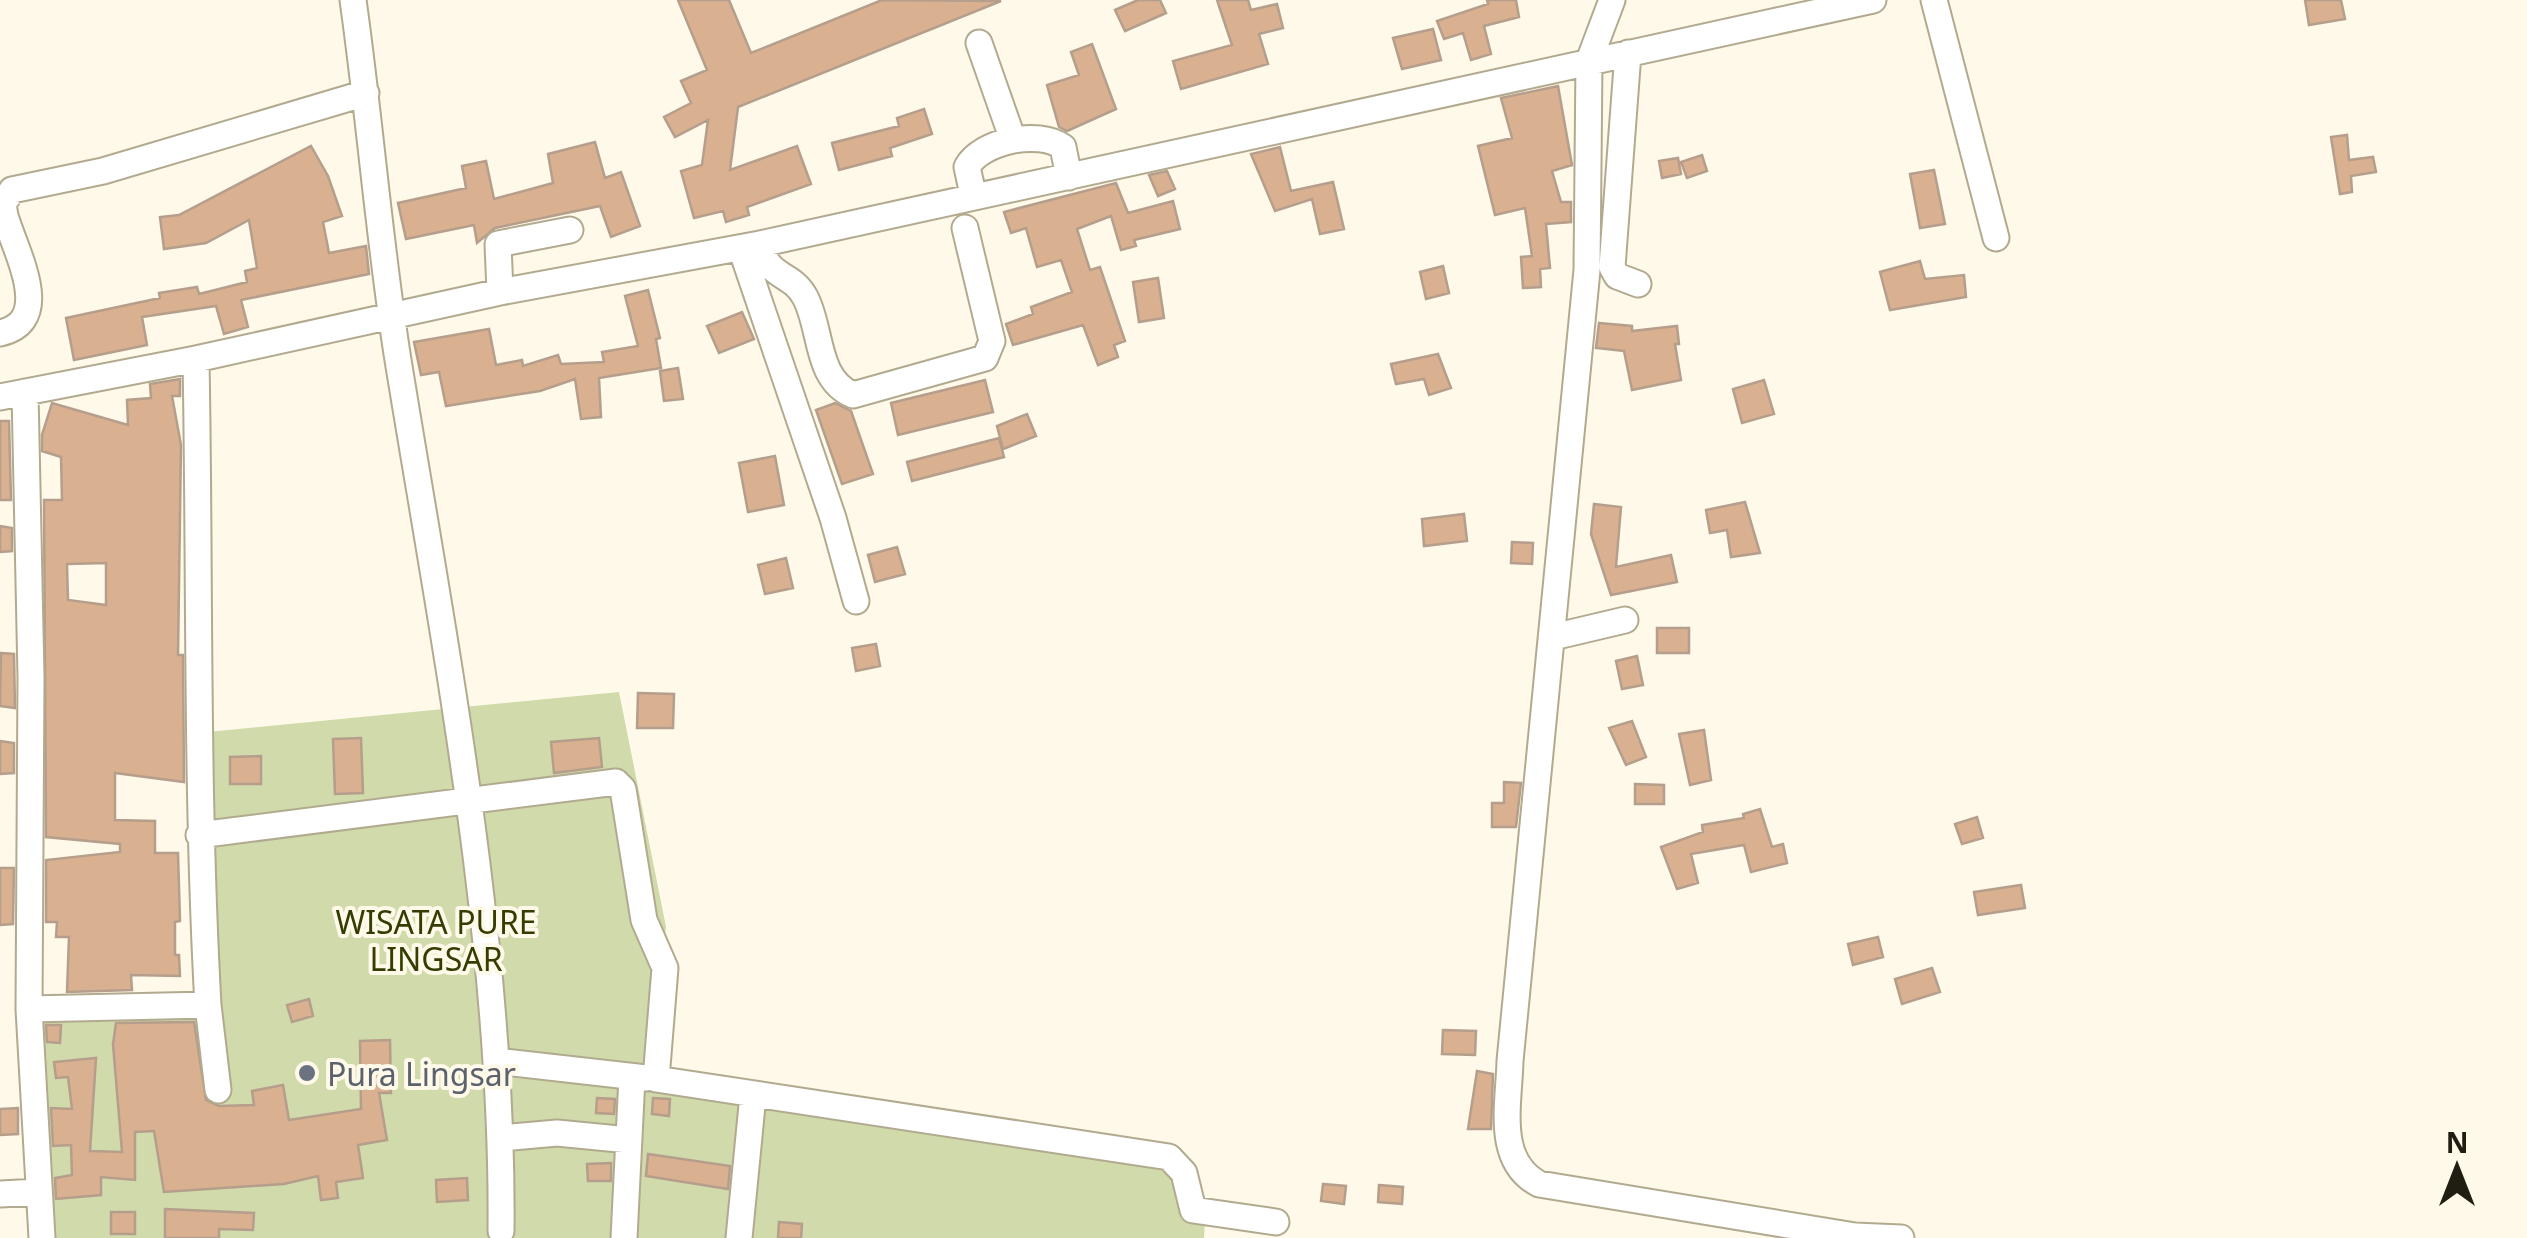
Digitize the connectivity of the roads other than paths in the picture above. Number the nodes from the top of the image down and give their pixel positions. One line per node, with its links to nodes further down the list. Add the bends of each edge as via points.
1 (354, 0): 8 (street)
2 (1612, 0): 7 (street)
3 (1873, 0): 6 (street)
4 (1934, 0): 14 (street)
5 (979, 42): 9 (street)
6 (1628, 53): 7 (street); 16 (street, via 1612,268)
7 (1589, 61): 10 (street); 24 (street, via 1587,270)
8 (366, 93): 18 (street); 19 (street, via 12,190 4,216 32,303 17,329)
9 (1013, 140): 10 (street, via 1056,142); 11 (street, via 969,162)
10 (1069, 176): 11 (street)
11 (973, 194): 15 (street)
12 (964, 228): 15 (street, via 992,341 986,358 853,395 831,378 805,296)
13 (570, 230): 17 (street, via 498,244)
14 (1996, 238)
15 (750, 246): 17 (street); 22 (street)
16 (1638, 284)
17 (500, 292): 18 (street)
18 (392, 318): 20 (street); 25 (street)
19 (0, 334)
20 (196, 360): 21 (street); 26 (street)
21 (13, 394): 28 (street, via 32,677)
22 (856, 600)
23 (1624, 620): 24 (street)
24 (1553, 637): 42 (street, via 1510,1061 1511,1157 1522,1175 1539,1184)
25 (466, 800): 26 (street); 29 (street); 30 (street, via 616,782 623,789 644,920 665,968)
26 (199, 834): 27 (street)
27 (208, 1005): 28 (street); 31 (street)
28 (29, 1008): 35 (street)
29 (496, 1061): 30 (street); 33 (street)
30 (644, 1078): 32 (street); 34 (street)
31 (218, 1090)
32 (753, 1095): 37 (street, via 1169,1157 1184,1173 1193,1210); 41 (street)
33 (501, 1138): 34 (street, via 558,1133); 38 (street)
34 (629, 1140): 40 (street)
35 (38, 1192): 36 (street); 39 (street)
36 (0, 1194)
37 (1276, 1222)
38 (500, 1231)
39 (42, 1238)
40 (624, 1238)
41 (740, 1238)
42 (1902, 1238)

